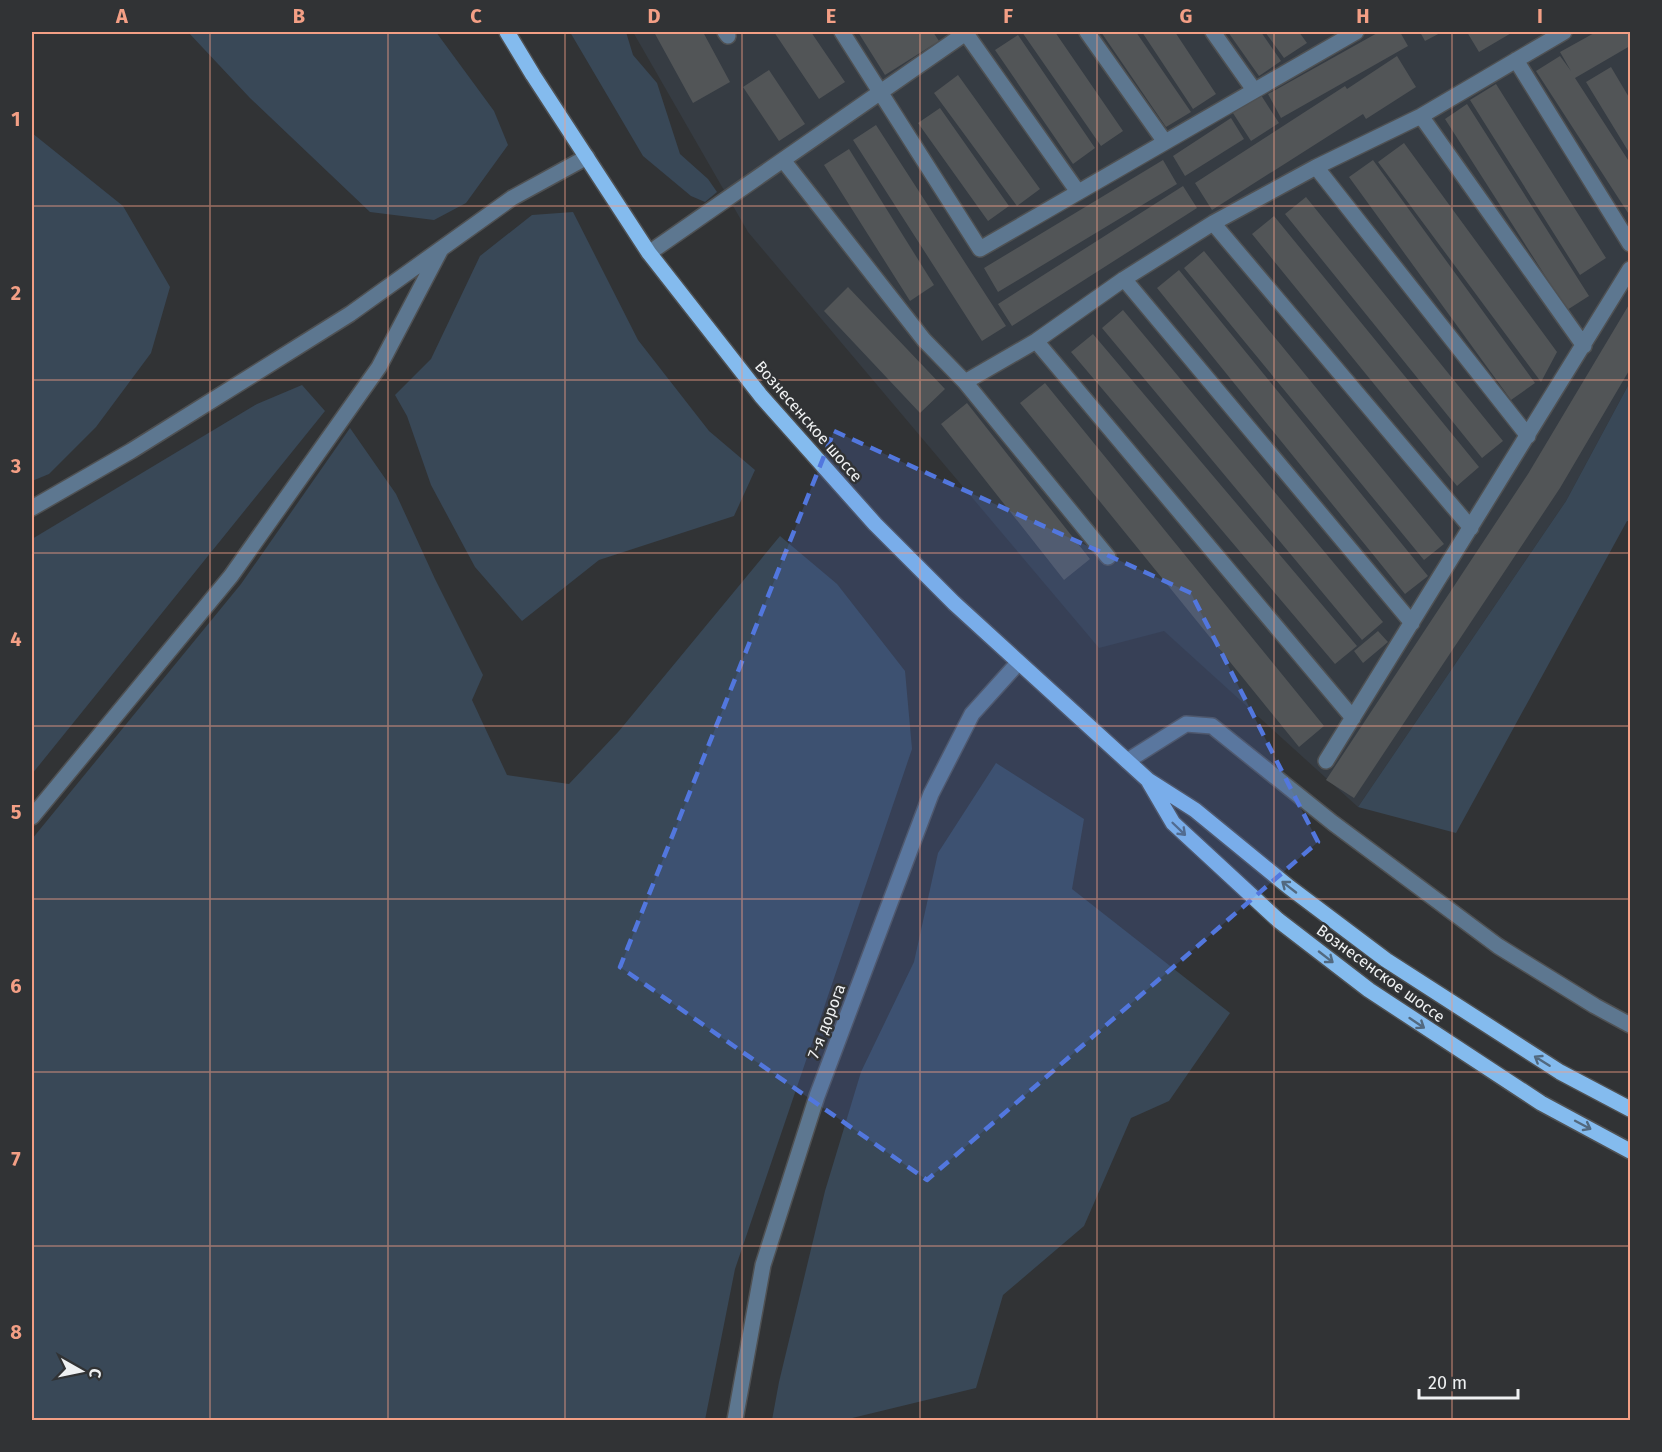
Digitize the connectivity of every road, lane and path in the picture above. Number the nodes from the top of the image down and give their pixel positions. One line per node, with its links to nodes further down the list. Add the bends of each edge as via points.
1 (507, 32): 14 (main road, Вознесенское шоссе)
2 (842, 32): 11 (street)
3 (966, 32): 11 (street); 17 (street)
4 (1087, 32): 13 (street)
5 (1213, 32): 10 (street)
6 (1356, 32): 8 (street)
7 (1564, 32): 9 (street)
8 (1335, 37): 10 (street)
9 (1516, 60): 12 (street); 19 (street)
10 (1254, 90): 13 (street)
11 (880, 92): 15 (street); 17 (street, via 980,249)
12 (1421, 116): 16 (street); 25 (street)
13 (1165, 142): 17 (street)
14 (587, 157): 20 (street, via 512,198); 21 (main road, Вознесенское шоссе)
15 (783, 160): 21 (street); 26 (street, via 924,340)
16 (1316, 167): 18 (street); 27 (street)
17 (1078, 192)
18 (1213, 223): 23 (street); 29 (street)
19 (1630, 244)
20 (441, 249): 28 (street, via 350,314); 37 (street, via 379,367 231,576)
21 (649, 253): 32 (main road, Вознесенское шоссе, via 761,396 867,515)
22 (1630, 269): 25 (street)
23 (1124, 279): 24 (street); 31 (street)
24 (1036, 341): 26 (street); 33 (street)
25 (1584, 346): 27 (street)
26 (965, 382): 30 (street)
27 (1528, 436): 29 (street)
28 (32, 508)
29 (1471, 528): 31 (street)
30 (1108, 557)
31 (1412, 622): 33 (street)
32 (1018, 663): 34 (main road, Вознесенское шоссе); 41 (street, 7-я дорога, via 972,714 931,794 817,1096 763,1265)
33 (1353, 718): 35 (street)
34 (1127, 761): 36 (main road, Вознесенское шоссе); 38 (street, via 1186,724 1212,726 1333,823 1498,946)
35 (1326, 761)
36 (1148, 780): 39 (main road, Вознесенское шоссе, one-way to 36, via 1560,1072 1386,960 1195,810); 40 (main road, Вознесенское шоссе, one-way to 40, via 1173,823 1278,920 1359,983 1542,1103)
37 (32, 817)
38 (1630, 1025)
39 (1630, 1109)
40 (1630, 1151)
41 (735, 1420)

